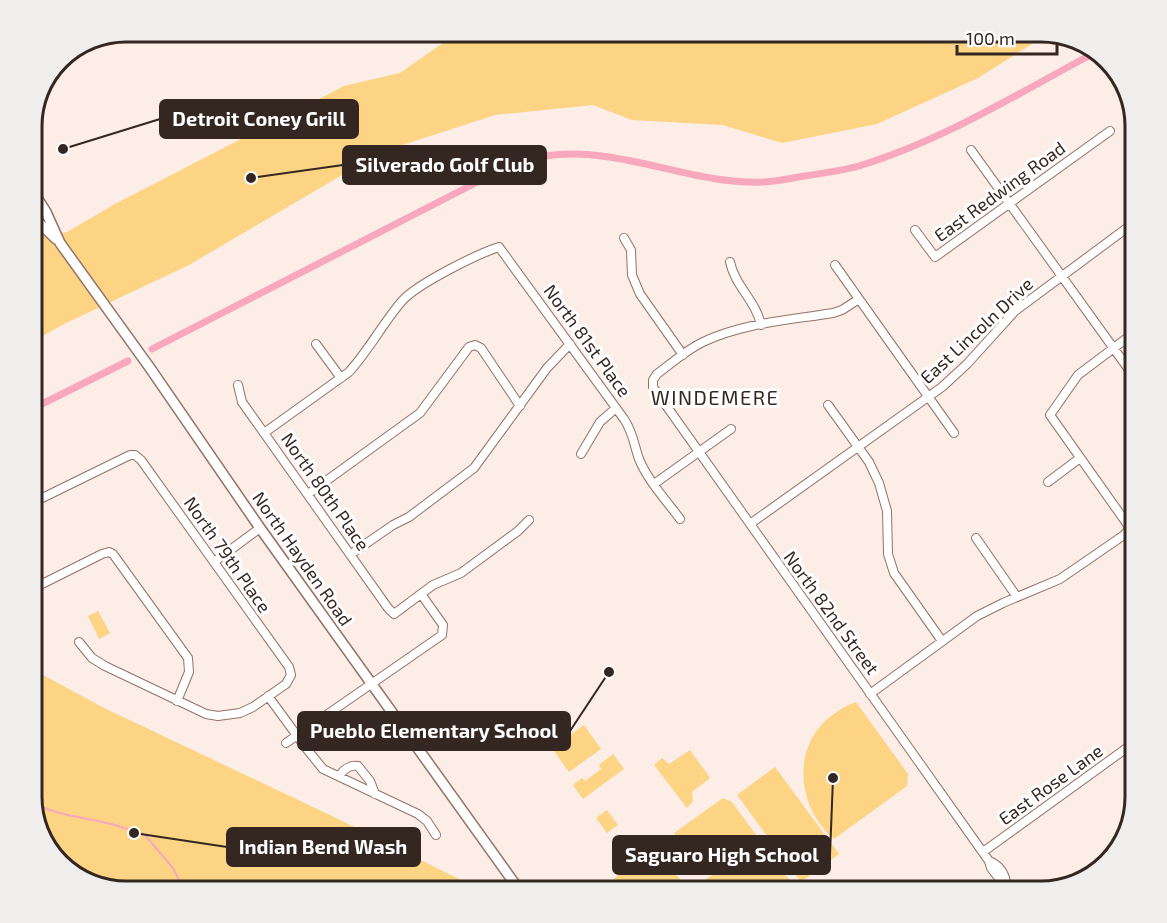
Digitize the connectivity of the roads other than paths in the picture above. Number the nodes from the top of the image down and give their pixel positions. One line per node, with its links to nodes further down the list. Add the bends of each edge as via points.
1 (1110, 131): 3 (street, East Redwing Road)
2 (971, 150): 3 (street)
3 (1009, 203): 6 (street, East Redwing Road, via 935,257); 12 (street)
4 (42, 206): 9 (main road, North Hayden Road)
5 (42, 226): 9 (main road, North Hayden Road)
6 (915, 230)
7 (1125, 230): 12 (street, East Lincoln Drive)
8 (624, 238): 19 (street, via 631,250 640,294)
9 (60, 243): 42 (main road, North Hayden Road)
10 (730, 262): 14 (street, via 735,279 757,308)
11 (835, 265): 13 (street)
12 (1061, 276): 18 (street); 23 (street, East Lincoln Drive, via 1015,311 967,364)
13 (859, 299): 14 (street, via 833,313); 23 (street)
14 (761, 325): 19 (street, via 721,334)
15 (1125, 340): 18 (street)
16 (316, 344): 21 (street)
17 (570, 344): 21 (street, North 81st Place, via 499,247 409,294); 25 (street); 26 (street, North 81st Place)
18 (1113, 348): 20 (street); 33 (street, via 1078,375 1050,414)
19 (683, 355): 31 (street, North 82nd Street, via 657,374 653,387)
20 (1125, 364)
21 (341, 378): 28 (street)
22 (238, 385): 28 (street, North 80th Place, via 242,402)
23 (929, 397): 29 (street); 30 (street, East Lincoln Drive)
24 (828, 405): 30 (street)
25 (520, 406): 36 (street, via 481,348 469,347 420,413); 45 (street, via 474,468)
26 (616, 408): 32 (street, via 600,422); 35 (street, North 81st Place, via 631,430 639,459)
27 (730, 429): 31 (street)
28 (264, 433): 36 (street, North 80th Place)
29 (954, 433)
30 (858, 447): 41 (street, East Lincoln Drive); 50 (street, via 884,496 890,565)
31 (700, 451): 35 (street); 41 (street, North 82nd Street)
32 (581, 454)
33 (1080, 458): 34 (street); 40 (street)
34 (1048, 482)
35 (654, 484): 38 (street, North 81st Place)
36 (308, 494): 45 (street, North 80th Place)
37 (42, 498): 46 (street, North 79th Place, via 135,455)
38 (680, 519)
39 (529, 520): 48 (street, via 461,573)
40 (1125, 521)
41 (750, 524): 53 (street, North 82nd Street)
42 (260, 528): 46 (street); 52 (main road, North Hayden Road)
43 (1125, 532): 49 (street, via 1060,579)
44 (976, 538): 49 (street)
45 (351, 554): 48 (street, North 80th Place, via 394,614)
46 (214, 562): 54 (street, North 79th Place, via 289,667 291,675 286,684)
47 (42, 584): 55 (street, via 102,554 109,552 117,558 188,658 189,672)
48 (421, 594): 52 (street, via 444,630 437,640)
49 (1017, 597): 50 (street, via 986,611)
50 (942, 641): 53 (street)
51 (79, 642): 55 (street, via 105,666)
52 (371, 684): 56 (street); 63 (main road, North Hayden Road)
53 (870, 694): 62 (street, North 82nd Street)
54 (268, 696): 55 (street, via 253,707 227,716 206,714); 56 (street)
55 (177, 701)
56 (297, 736): 57 (street); 59 (street, via 317,763)
57 (286, 743)
58 (1125, 750): 62 (street, East Rose Lane)
59 (339, 776): 60 (street); 60 (street, via 344,769 358,766)
60 (375, 794): 61 (street, via 423,817)
61 (436, 835)
62 (983, 852): 64 (street, North 82nd Street)
63 (513, 881)
64 (1004, 881)

